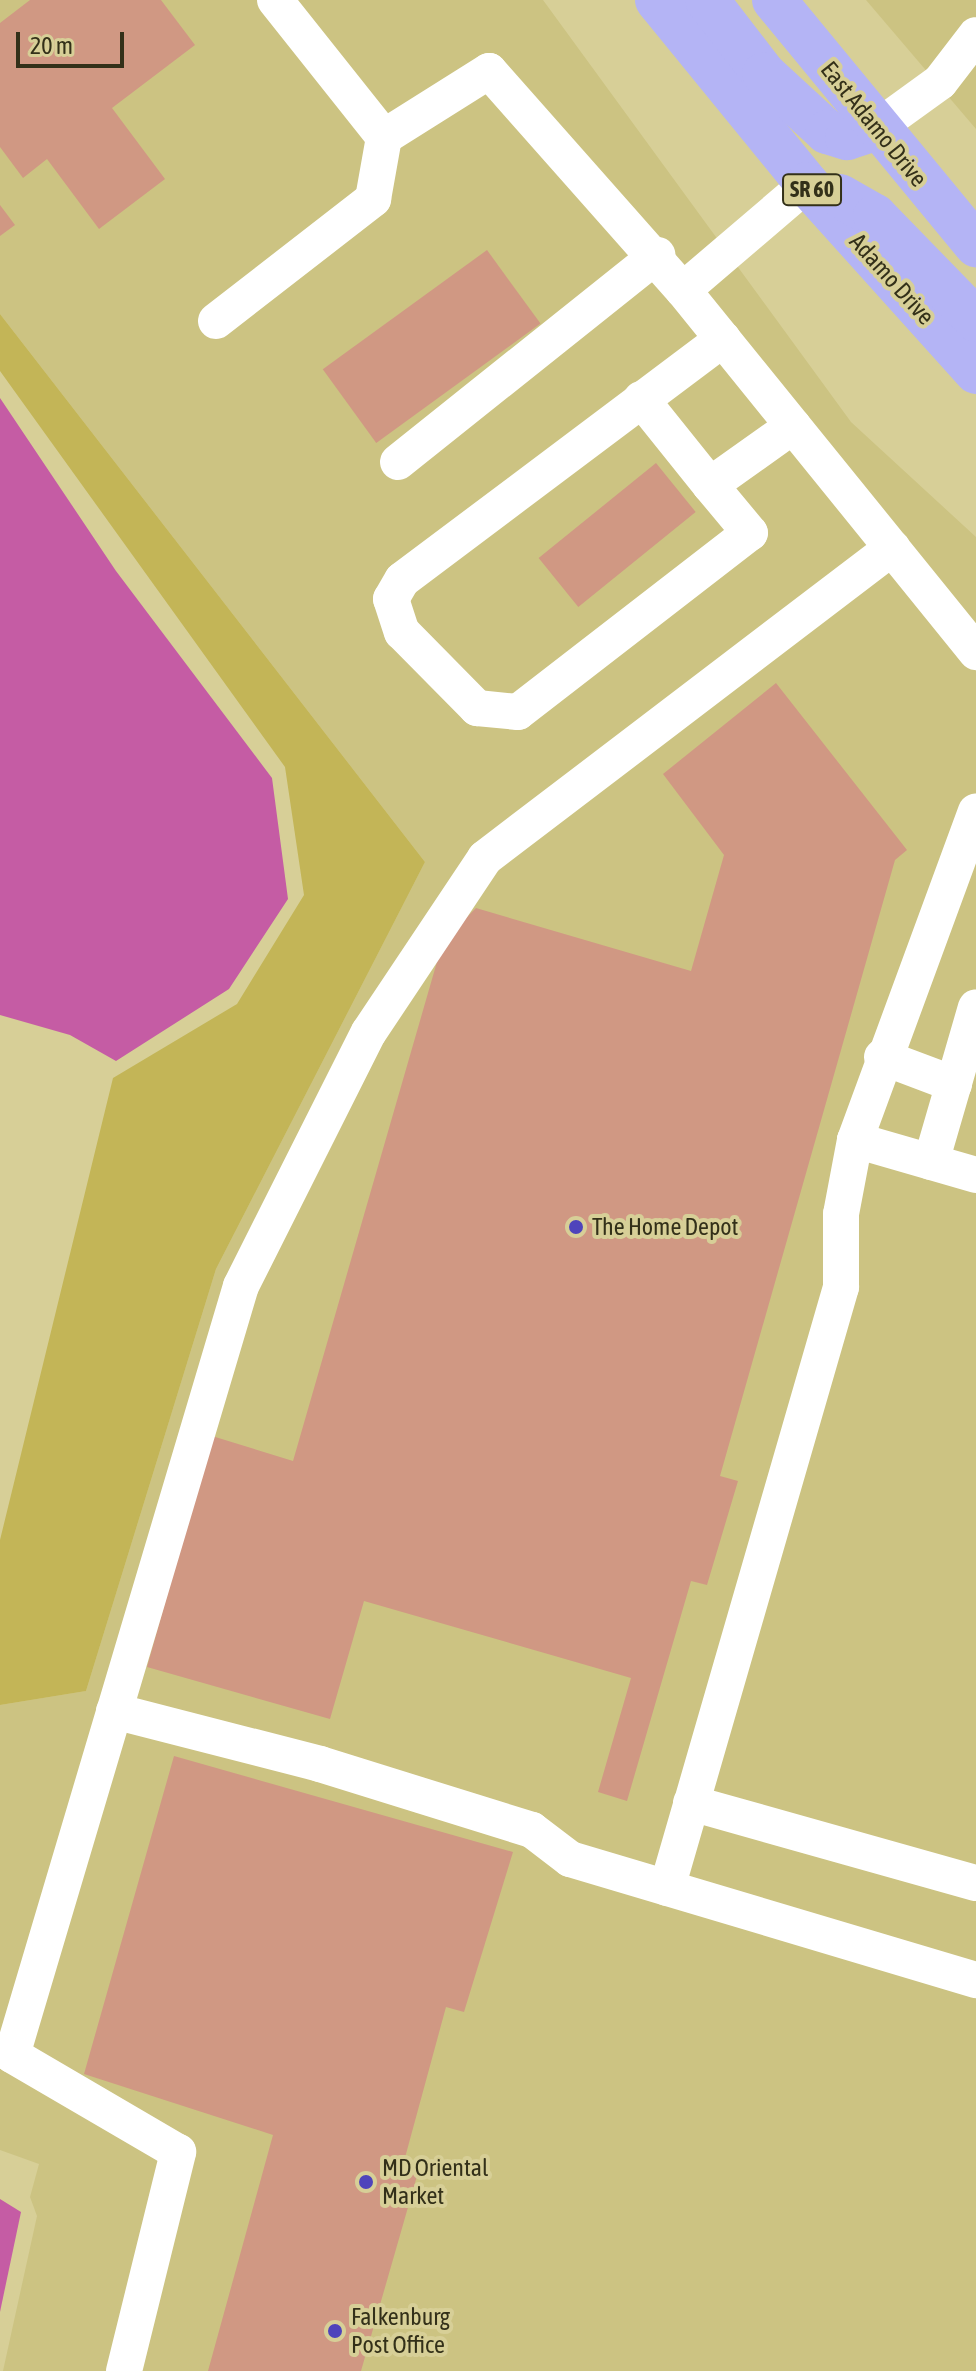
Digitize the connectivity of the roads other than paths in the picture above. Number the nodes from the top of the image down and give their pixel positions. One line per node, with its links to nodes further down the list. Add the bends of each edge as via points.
1 (275, 0): 9 (lane)
2 (657, 0): 10 (main road, Adamo Drive / SR 60)
3 (707, 0): 8 (main road, via 764,74 817,125 847,138)
4 (774, 0): 8 (main road, East Adamo Drive)
5 (976, 35): 7 (lane)
6 (976, 77): 7 (lane)
7 (940, 82): 8 (lane)
8 (875, 129): 11 (main road, East Adamo Drive)
9 (384, 137): 12 (lane, via 489,71); 15 (lane, via 373,199)
10 (807, 184): 13 (lane); 14 (main road, via 875,216); 17 (main road, Adamo Drive / SR 60)
11 (976, 245)
12 (657, 255): 13 (lane); 20 (lane)
13 (683, 290): 16 (lane)
14 (976, 320)
15 (216, 321)
16 (723, 339): 18 (lane); 19 (lane)
17 (976, 372)
18 (641, 399): 21 (lane); 21 (lane, via 435,550 391,599 402,632 477,708 518,712 750,533)
19 (793, 426): 21 (lane); 22 (lane)
20 (398, 462)
21 (710, 485)
22 (892, 548): 23 (lane); 31 (lane, via 485,858 377,1020 241,1286)
23 (976, 652)
24 (976, 812): 26 (lane, via 933,943)
25 (976, 1007): 27 (lane)
26 (882, 1057): 27 (lane); 28 (lane)
27 (954, 1084): 29 (lane)
28 (855, 1140): 29 (lane); 32 (lane, via 841,1214 841,1287)
29 (931, 1162): 30 (lane)
30 (976, 1175)
31 (114, 1711): 34 (lane, via 320,1764 532,1830 570,1859); 36 (lane, via 12,2055 178,2152)
32 (691, 1803): 33 (lane); 34 (lane)
33 (976, 1883)
34 (667, 1888): 35 (lane)
35 (976, 1980)
36 (124, 2371)

